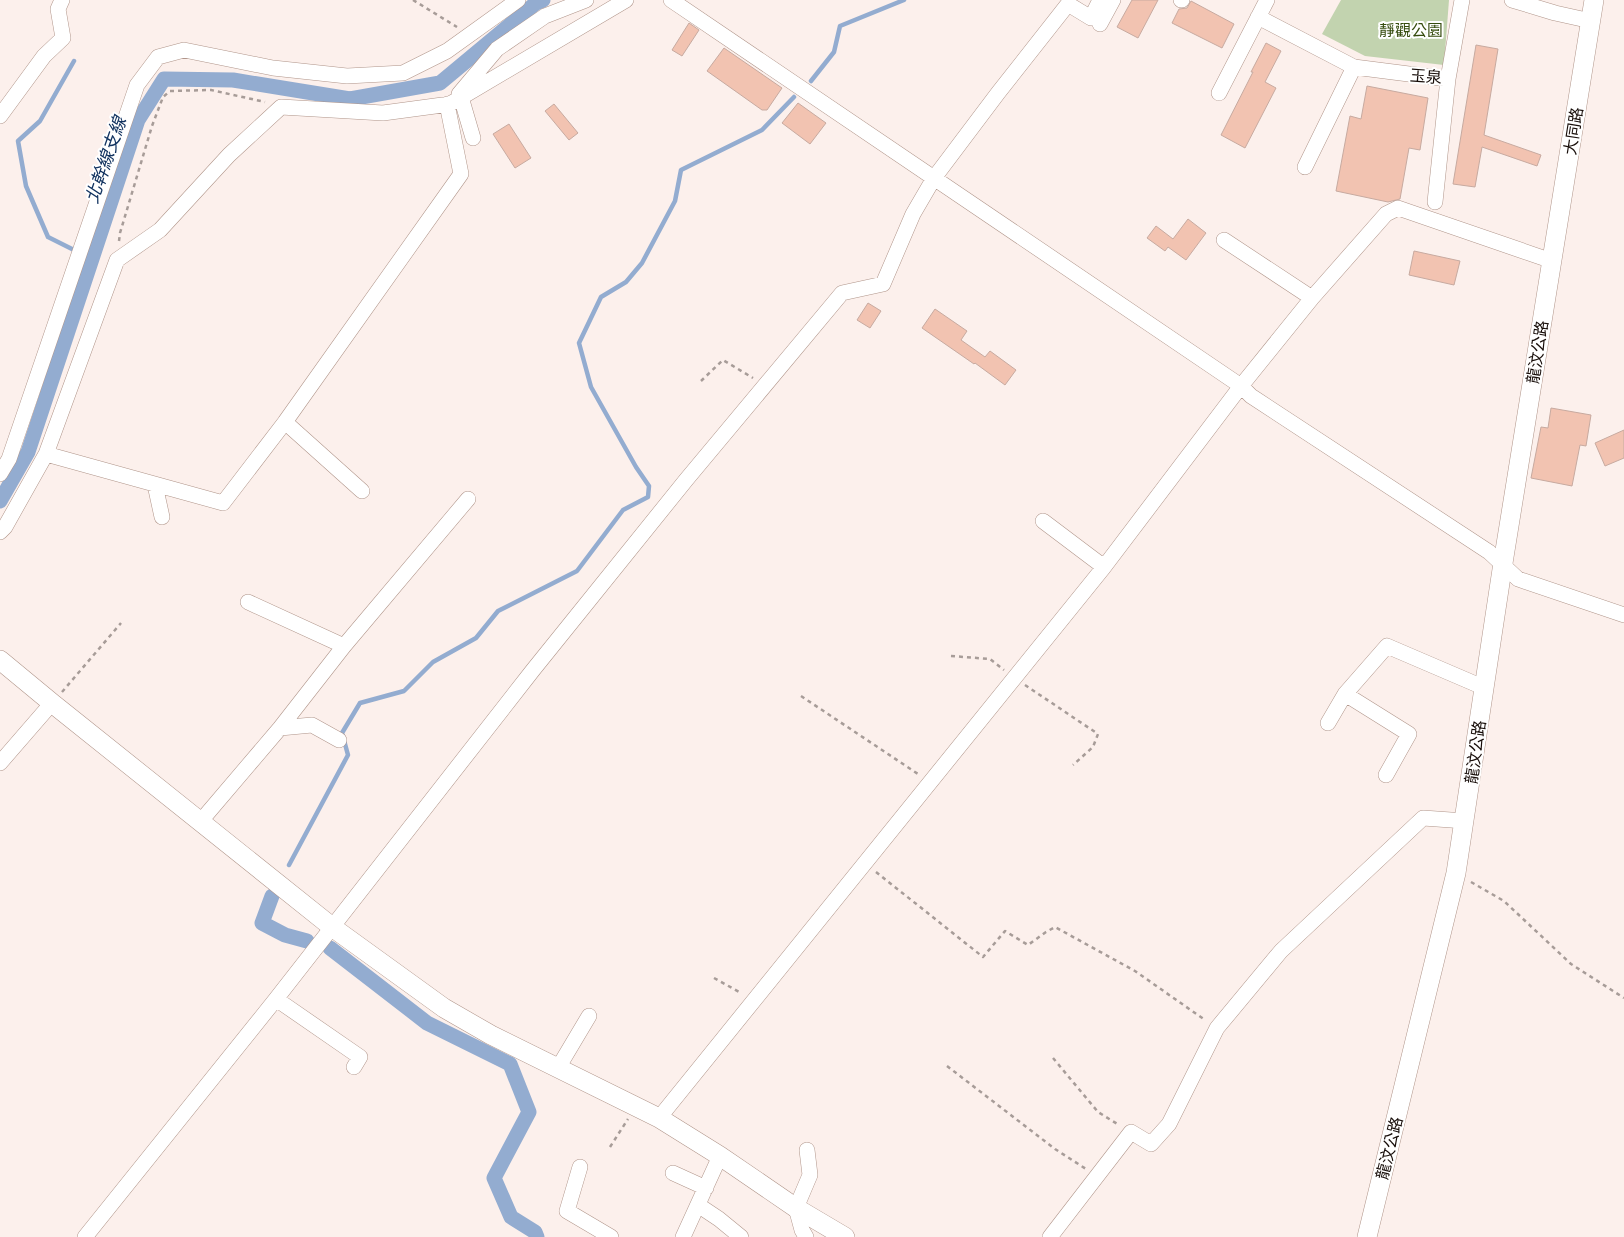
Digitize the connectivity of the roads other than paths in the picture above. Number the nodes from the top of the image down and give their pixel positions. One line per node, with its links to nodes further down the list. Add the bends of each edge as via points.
1 (62, 0): 19 (street, via 58,9 63,38 44,56)
2 (518, 0): 30 (street, via 447,51 403,73 347,76 273,68 184,50 158,57 137,85 9,459)
3 (586, 0): 18 (street, via 545,16 497,49)
4 (626, 0): 18 (street)
5 (670, 0): 22 (street)
6 (1100, 0): 22 (street, via 1091,18 1068,4)
7 (1112, 0): 14 (street)
8 (1267, 0): 12 (street)
9 (1462, 0): 16 (street, 玉泉)
10 (1512, 0): 13 (street)
11 (1594, 0): 13 (main road, 大同路)
12 (1258, 18): 15 (street, 玉泉); 17 (street)
13 (1591, 21): 25 (main road, 大同路)
14 (1100, 24)
15 (1354, 67): 16 (street, 玉泉); 21 (street)
16 (1448, 79): 23 (street)
17 (1219, 93)
18 (453, 102): 20 (street); 28 (street, via 461,174); 29 (street, via 383,113 281,107 229,155 160,230 117,260)
19 (0, 116)
20 (473, 138)
21 (1304, 167)
22 (934, 178): 27 (street); 53 (street, via 913,214 883,284 842,293 533,670)
23 (1435, 202)
24 (1224, 240): 26 (street)
25 (1552, 262): 26 (street, via 1398,208 1386,214); 37 (main road, 龍汶公路)
26 (1312, 298): 27 (street)
27 (1242, 386): 37 (street, via 1252,396); 38 (street)
28 (285, 422): 31 (street, via 223,503); 32 (street)
29 (46, 454): 31 (street); 36 (street)
30 (0, 474)
31 (155, 485): 34 (street)
32 (362, 491)
33 (468, 499): 41 (street)
34 (162, 517)
35 (1043, 520): 38 (street)
36 (0, 532)
37 (1503, 563): 40 (street, via 1518,579); 43 (main road, 龍汶公路)
38 (1104, 567): 58 (street)
39 (248, 602): 41 (street)
40 (1624, 615)
41 (344, 646): 47 (street)
42 (0, 660): 45 (main road)
43 (1485, 688): 44 (street, via 1387,646); 51 (main road, 龍汶公路)
44 (1345, 694): 46 (street); 50 (street, via 1409,734)
45 (52, 703): 49 (street); 52 (main road)
46 (1328, 723)
47 (280, 728): 48 (street, via 312,725); 52 (street)
48 (339, 740)
49 (0, 763)
50 (1386, 775)
51 (1465, 821): 72 (street, via 1423,818 1281,951 1217,1028 1169,1124 1151,1144 1131,1132); 73 (main road, 龍汶公路, via 1456,874)
52 (200, 822): 53 (main road)
53 (332, 927): 54 (street); 57 (main road, via 444,1008)
54 (276, 999): 56 (street, via 360,1057); 66 (street)
55 (589, 1016): 57 (street)
56 (354, 1067)
57 (558, 1068): 58 (main road)
58 (659, 1118): 60 (main road)
59 (807, 1150): 65 (street, via 810,1175)
60 (720, 1156): 63 (street); 65 (main road)
61 (580, 1167): 67 (street, via 567,1211)
62 (673, 1173): 63 (street)
63 (706, 1188): 64 (street)
64 (698, 1205): 68 (street); 69 (street)
65 (796, 1208): 70 (street); 71 (main road)
66 (85, 1237)
67 (611, 1237)
68 (683, 1237)
69 (740, 1237)
70 (806, 1237)
71 (845, 1237)
72 (1050, 1237)
73 (1367, 1237)

